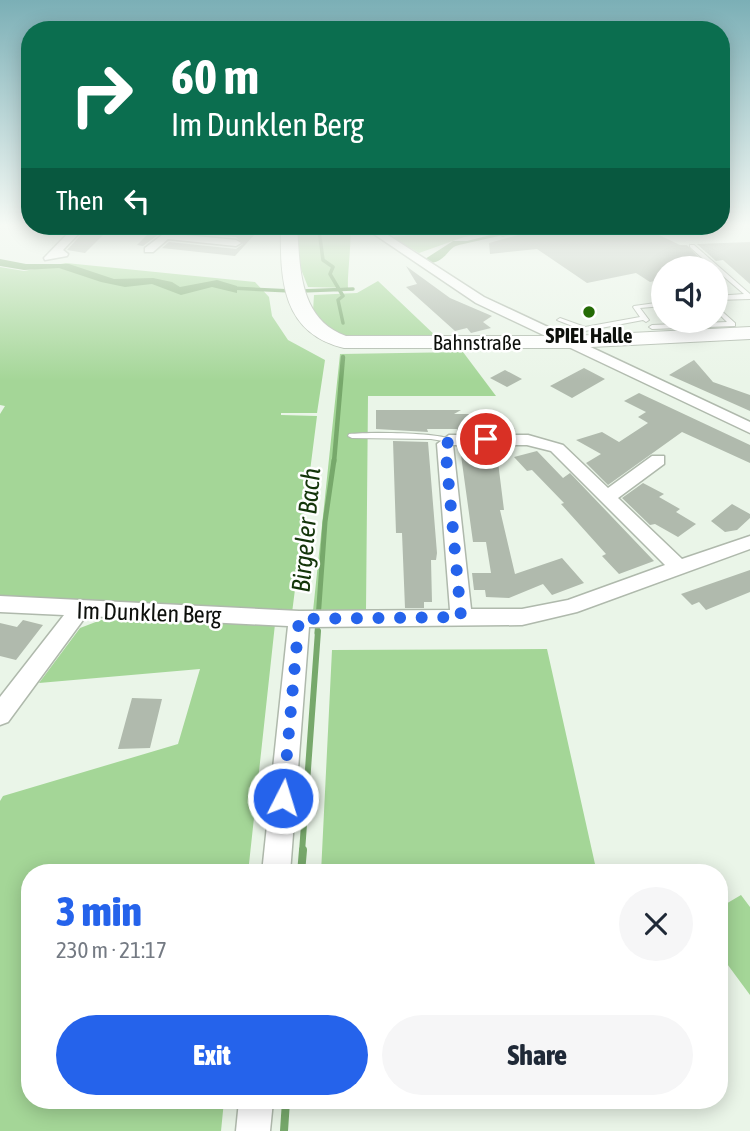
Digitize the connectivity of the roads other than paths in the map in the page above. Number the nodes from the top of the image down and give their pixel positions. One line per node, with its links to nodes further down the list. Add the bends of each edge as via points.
1 (294, 276): 13 (main road, Bahnstraße, via 309,323 344,342)
2 (441, 276): 13 (street, via 480,300)
3 (728, 280): 4 (lane)
4 (749, 297): 5 (lane)
5 (728, 298)
6 (651, 305): 7 (lane, via 636,307)
7 (644, 318): 9 (lane, via 585,329); 10 (lane)
8 (728, 318): 11 (lane)
9 (561, 320)
10 (651, 326)
11 (742, 330)
12 (657, 333): 13 (main road, Bahnstraße)
13 (571, 342): 14 (street)
14 (750, 428)
15 (352, 436): 16 (lane)
16 (449, 440): 18 (street, via 513,439 550,444); 23 (street, via 445,444)
17 (658, 460): 18 (street)
18 (607, 496): 20 (street)
19 (750, 542): 20 (street, Im Dunklen Berg)
20 (678, 567): 23 (street, Im Dunklen Berg, via 549,614)
21 (0, 604): 22 (street, Im Dunklen Berg)
22 (79, 610): 24 (street, Im Dunklen Berg); 25 (street)
23 (461, 617): 24 (street, Im Dunklen Berg)
24 (313, 620): 26 (street)
25 (0, 715)
26 (277, 864)
27 (255, 1109): 28 (street)
28 (254, 1131)

